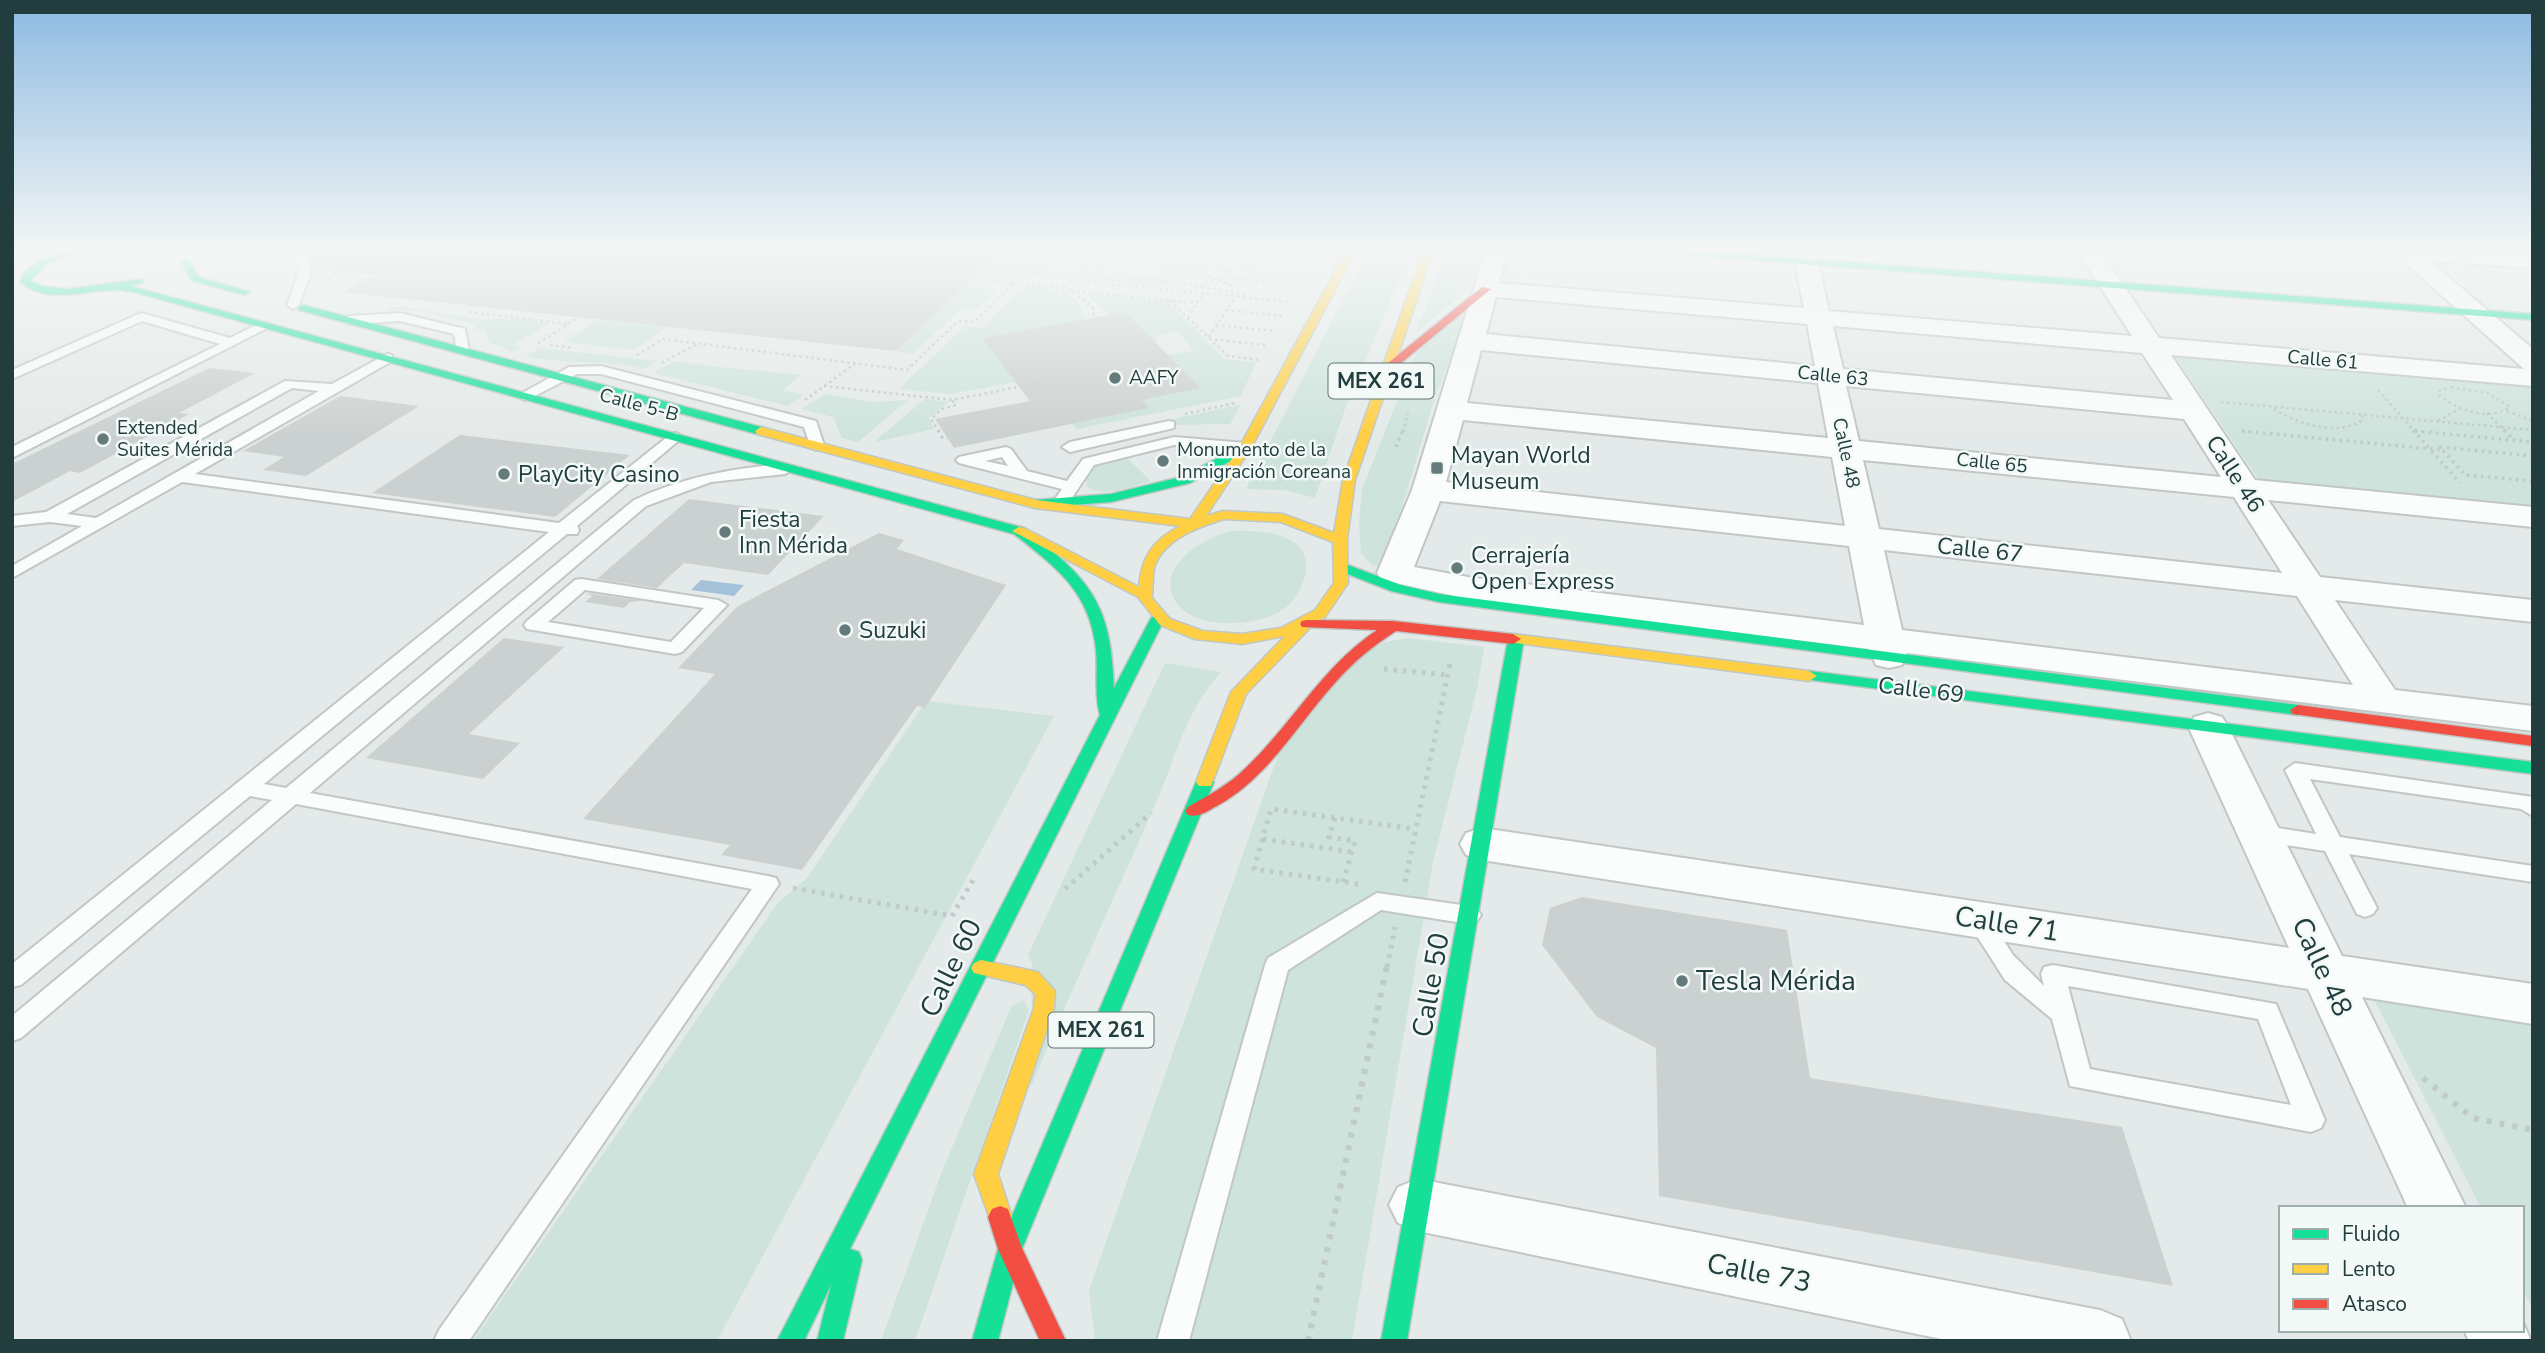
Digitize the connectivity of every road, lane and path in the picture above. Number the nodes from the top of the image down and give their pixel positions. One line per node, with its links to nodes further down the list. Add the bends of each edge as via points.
1 (215, 312): 24 (street, Calle 5-B)
2 (320, 312): 43 (street, Calle 5-B)
3 (984, 312): 37 (path, via 974,322 958,321 907,370)
4 (1094, 312): 22 (path)
5 (1181, 312): 23 (path)
6 (1192, 312): 23 (path)
7 (1225, 312): 25 (path)
8 (1246, 312): 18 (path)
9 (1318, 312): 74 (street, MEX 261)
10 (1406, 312): 40 (street, MEX 261)
11 (1457, 312): 40 (street)
12 (1479, 312): 28 (street)
13 (1760, 312): 19 (street, Calle 61)
14 (1817, 312): 19 (street, Calle 48)
15 (2129, 312): 32 (street, Calle 46)
16 (2476, 312): 38 (street)
17 (2496, 312): 20 (street)
18 (1283, 316)
19 (1818, 317): 32 (street, Calle 61); 42 (street, Calle 48)
20 (2533, 317)
21 (578, 318): 33 (path, via 537,343)
22 (1093, 318)
23 (1188, 318): 27 (path)
24 (267, 325): 29 (lane); 35 (street, Calle 5-B)
25 (1216, 325): 26 (path); 27 (path)
26 (1275, 331)
27 (1209, 338): 31 (path); 36 (path, via 1228,356)
28 (1471, 341): 42 (street, Calle 63); 56 (street)
29 (232, 343): 41 (lane, via 141,317); 80 (lane)
30 (697, 344): 34 (path, via 663,340 639,356); 37 (path); 39 (path)
31 (1267, 345)
32 (2151, 345): 44 (street, Calle 61); 52 (street, Calle 46)
33 (575, 348)
34 (626, 354)
35 (387, 358): 48 (lane); 49 (street, Calle 5-B)
36 (1259, 360)
37 (856, 363): 47 (path)
38 (2533, 363)
39 (657, 366)
40 (1385, 371): 101 (street, MEX 261, via 1349,480)
41 (12, 375)
42 (1830, 376): 52 (street, Calle 63); 75 (street, Calle 48)
43 (562, 377): 49 (lane); 91 (street, Calle 5-B)
44 (2533, 378)
45 (1043, 382): 50 (path)
46 (2372, 383): 60 (path)
47 (824, 386): 50 (path); 51 (path)
48 (334, 388): 84 (lane); 92 (lane, via 290,384)
49 (524, 396): 68 (street, Calle 5-B)
50 (952, 400): 70 (path, via 956,405 931,419 943,439)
51 (803, 401)
52 (2206, 406): 53 (path); 87 (street, Calle 46)
53 (2269, 406): 59 (path); 59 (path, via 2289,418 2320,426 2350,427 2363,420)
54 (1409, 408): 77 (path, via 1401,441)
55 (2462, 408): 62 (path)
56 (1451, 410): 75 (street, Calle 65); 88 (street)
57 (2506, 411): 61 (path)
58 (2487, 413): 64 (path)
59 (2362, 415): 60 (path)
60 (2403, 418): 62 (path); 67 (path)
61 (2533, 421)
62 (2437, 422): 64 (path)
63 (1169, 425): 69 (lane)
64 (2501, 427): 66 (path); 71 (path)
65 (2237, 430): 76 (path)
66 (2533, 430)
67 (2414, 431): 71 (path); 76 (path)
68 (676, 437): 82 (street, Calle 5-B); 97 (lane)
69 (1116, 437): 73 (lane); 79 (lane)
70 (947, 438)
71 (2515, 440): 72 (path)
72 (2533, 442)
73 (1070, 447)
74 (1245, 448): 79 (lane, via 1174,441); 90 (street, via 1185,480 1111,498); 96 (street, MEX 261)
75 (1845, 449): 87 (street, Calle 65); 100 (street, Calle 48)
76 (2430, 449): 78 (path); 89 (path)
77 (1393, 450)
78 (2443, 450): 81 (path, via 2440,447); 85 (path, via 2465,474)
79 (1130, 451): 86 (lane, via 1088,461)
80 (12, 453)
81 (2533, 456)
82 (790, 468): 98 (street, Calle 5-B); 99 (lane, via 734,472 676,484 640,503)
83 (1021, 474): 86 (lane)
84 (180, 477): 95 (lane); 97 (lane)
85 (2533, 481)
86 (1071, 487): 90 (lane)
87 (2245, 488): 93 (street, Calle 65); 105 (street, Calle 46)
88 (1428, 490): 100 (street, Calle 67); 110 (street, Calle 69, via 1394,573)
89 (2468, 492)
90 (1061, 502): 91 (street)
91 (1035, 504): 96 (street, Calle 5-B)
92 (50, 517): 94 (lane); 95 (lane)
93 (2533, 517)
94 (12, 521)
95 (99, 523): 103 (lane)
96 (1194, 524): 101 (street, via 1223,515 1271,515 1294,519); 107 (street, via 1157,551 1142,579)
97 (564, 529): 99 (lane); 126 (lane)
98 (1018, 531): 107 (street, Calle 5-B); 119 (street, via 1075,575 1096,608 1104,631)
99 (600, 533): 104 (lane)
100 (1863, 538): 105 (street, Calle 67); 114 (street, Calle 48)
101 (1340, 540): 102 (street)
102 (1345, 568): 110 (street, Calle 69, via 1396,588 1439,598); 112 (street, via 1328,605)
103 (12, 573)
104 (539, 584): 106 (lane); 127 (lane)
105 (2308, 586): 108 (street, Calle 67); 118 (street, Calle 46)
106 (574, 590): 106 (lane, via 533,625 675,648 718,605 581,584)
107 (1142, 594): 109 (street)
108 (2533, 611)
109 (1158, 618): 112 (street, via 1179,629 1227,640 1269,638); 119 (street, Calle 60)
110 (1707, 625): 114 (street, Calle 69)
111 (1393, 626): 112 (street, Calle 69); 113 (street, Calle 69); 130 (street, via 1367,639 1328,673 1246,778)
112 (1304, 627): 130 (street, MEX 261, via 1240,692)
113 (1517, 639): 121 (street, Calle 69); 135 (street, Calle 50)
114 (1887, 648): 118 (street, Calle 69); 122 (street, Calle 69)
115 (1452, 656): 117 (path)
116 (1371, 668): 117 (path)
117 (1448, 675): 132 (path)
118 (2382, 699): 120 (street, Calle 69)
119 (1107, 713): 149 (street, Calle 60)
120 (2533, 719)
121 (2208, 726): 123 (street, Calle 69); 133 (street, Calle 48)
122 (2533, 741)
123 (2363, 747): 124 (street, Calle 69); 125 (lane)
124 (2533, 768)
125 (2385, 782): 129 (lane, via 2528,803); 136 (lane, via 2295,770)
126 (245, 788): 127 (lane); 151 (lane)
127 (289, 796): 141 (lane); 154 (lane)
128 (1159, 805): 143 (path)
129 (2533, 809)
130 (1194, 811): 160 (street, MEX 261)
131 (1335, 818): 132 (path); 134 (path, via 1271,809); 137 (path, via 1329,837 1355,841)
132 (1415, 829): 144 (path)
133 (2259, 833): 136 (lane); 150 (street, Calle 48)
134 (1263, 839): 137 (path); 140 (path, via 1254,869)
135 (1482, 844): 146 (street, Calle 50); 148 (street, Calle 71)
136 (2333, 844): 138 (lane); 145 (lane)
137 (1352, 852): 140 (path)
138 (2533, 874)
139 (976, 875): 141 (path, via 953,916)
140 (1343, 882): 142 (path)
141 (768, 884): 162 (lane)
142 (1367, 885)
143 (1065, 889)
144 (1403, 890)
145 (2365, 908)
146 (1470, 915): 158 (street, Calle 50); 166 (lane, via 1377,901 1277,965)
147 (1397, 919): 167 (path)
148 (1978, 919): 150 (street, Calle 71); 153 (lane, via 1998,958 2028,989)
149 (981, 968): 157 (street, Calle 60); 160 (street, via 1031,978 1045,991 1044,1008 986,1174)
150 (2325, 972): 152 (street, Calle 71); 159 (street, Calle 48)
151 (12, 978)
152 (2533, 1004)
153 (2063, 1014): 153 (lane, via 2053,974 2267,1011 2311,1120 2079,1078)
154 (15, 1026)
155 (2415, 1071): 156 (path, via 2473,1118)
156 (2533, 1130)
157 (864, 1200): 161 (street, Calle 60); 163 (street)
158 (1418, 1205): 168 (street, Calle 50); 169 (street, Calle 73)
159 (2436, 1206)
160 (1010, 1249): 164 (street, MEX 261); 165 (street)
161 (789, 1338)
162 (450, 1341)
163 (830, 1341)
164 (985, 1341)
165 (1053, 1341)
166 (1173, 1341)
167 (1308, 1341)
168 (1394, 1341)
169 (2099, 1341)

